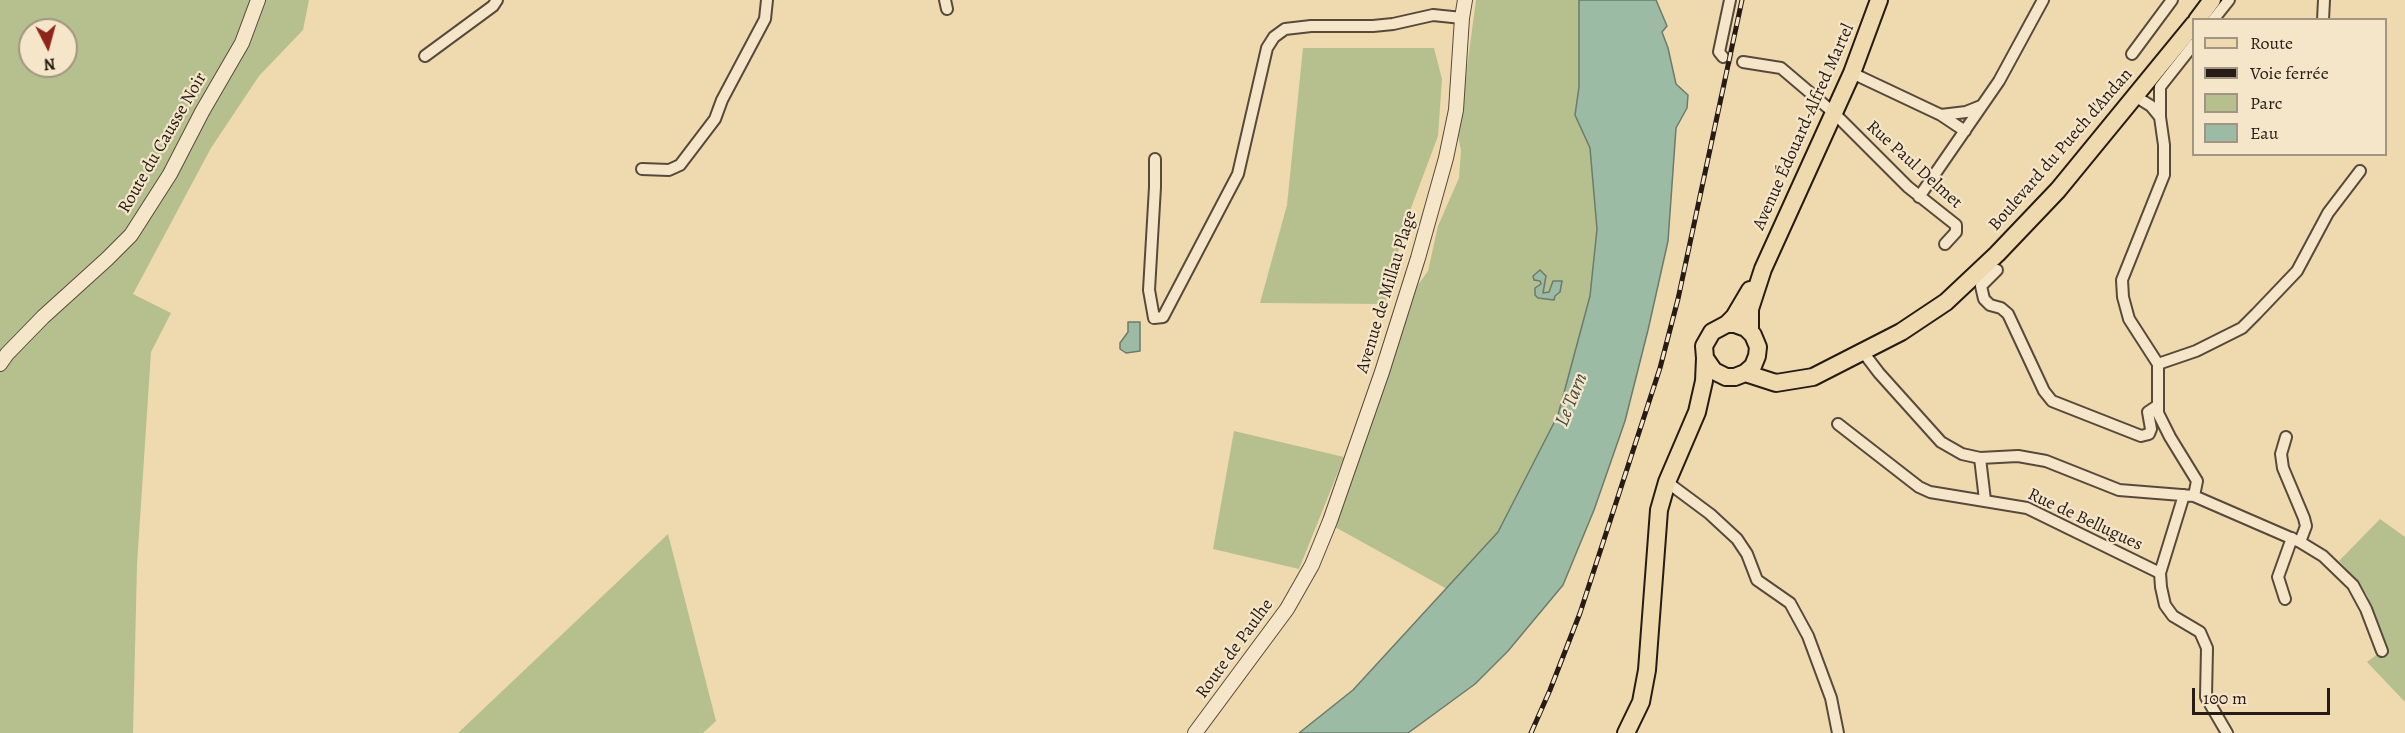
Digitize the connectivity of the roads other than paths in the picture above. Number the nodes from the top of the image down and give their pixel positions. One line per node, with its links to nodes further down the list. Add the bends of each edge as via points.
1 (258, 0): 41 (street, Route du Causse Noir, via 242,44 170,174 131,235 43,317)
2 (497, 0): 19 (street)
3 (767, 0): 30 (street, via 765,19 715,119 680,165 669,171)
4 (1465, 0): 12 (street, Avenue de Millau Plage)
5 (1730, 0): 20 (street, via 1719,52)
6 (1879, 0): 22 (main road, Avenue Édouard-Alfred Martel)
7 (2043, 0): 24 (street)
8 (2172, 0): 18 (street)
9 (2212, 0): 13 (main road)
10 (2229, 0): 14 (street)
11 (2324, 0): 15 (street)
12 (1462, 18): 29 (street, via 1433,15 1372,26 1311,26 1285,29 1274,37 1267,48 1238,174 1163,317 1154,318 1149,290); 55 (street, Avenue de Millau Plage, via 1456,110 1439,185 1349,468)
13 (2198, 18)
14 (2215, 18)
15 (2323, 18)
16 (2192, 25): 23 (main road, Boulevard du Puech d'Andan)
17 (2192, 45): 27 (street, via 2160,87)
18 (2132, 54)
19 (425, 56)
20 (1723, 57)
21 (1743, 62): 25 (street, Rue Paul Delmet, via 1781,68)
22 (1852, 73): 25 (main road, Avenue Édouard-Alfred Martel); 26 (street)
23 (2135, 96): 27 (street); 38 (main road, Boulevard du Puech d'Andan, via 2058,190 1972,279 1924,319)
24 (1982, 106): 26 (street); 28 (street)
25 (1834, 113): 32 (street, Rue Paul Delmet); 34 (main road, Avenue Édouard-Alfred Martel)
26 (1941, 115): 28 (street)
27 (2160, 117): 42 (street, via 2164,174 2122,280 2129,319)
28 (1965, 131): 32 (street)
29 (1155, 159)
30 (642, 169)
31 (2360, 171): 42 (street, via 2328,213 2296,271 2242,328 2196,351)
32 (1919, 196): 33 (street, Rue Paul Delmet, via 1956,225 1956,232)
33 (1945, 243)
34 (1763, 269): 36 (main road, Avenue Édouard-Alfred Martel); 37 (main road, Avenue Édouard-Alfred Martel, via 1750,309)
35 (1997, 270): 45 (street, via 1981,286 1984,300 2008,314 2044,392 2052,401 2141,436 2149,434 2148,412)
36 (1727, 324): 37 (main road); 40 (main road, via 1708,336)
37 (1750, 331): 39 (main road)
38 (1863, 352): 44 (main road, Boulevard du Puech d'Andan, via 1813,377); 49 (street, via 1941,442 1962,454)
39 (1757, 356): 43 (main road, via 1753,366); 44 (main road, via 1771,372)
40 (1705, 358): 43 (main road, via 1714,371); 46 (main road)
41 (0, 364)
42 (2158, 364): 45 (street)
43 (1738, 375): 44 (main road, via 1776,383); 46 (main road, via 1713,390)
44 (1795, 381)
45 (2157, 406): 51 (street, via 2170,437 2197,481)
46 (1697, 412): 50 (main road)
47 (1838, 424): 52 (street, Rue de Bellugues, via 1919,487)
48 (2286, 437): 53 (street, via 2281,454 2283,468 2306,526)
49 (1980, 458): 51 (street, via 2037,459 2119,490); 52 (street)
50 (1667, 482): 59 (main road, via 1659,510 1645,686); 60 (street, via 1737,539 1757,580 1790,603 1808,636 1831,698)
51 (2189, 496): 53 (street); 54 (street)
52 (1985, 500): 54 (street, Rue de Bellugues, via 2027,508)
53 (2296, 540): 56 (street, via 2278,577); 57 (street, via 2323,556 2353,585 2367,609)
54 (2160, 573): 61 (street, via 2165,605 2173,616 2200,632 2206,648 2206,698)
55 (1301, 585): 58 (street, Route de Paulhe, via 1260,648)
56 (2285, 599)
57 (2382, 651)
58 (1195, 733)
59 (1626, 733)
60 (1838, 733)
61 (2226, 733)

